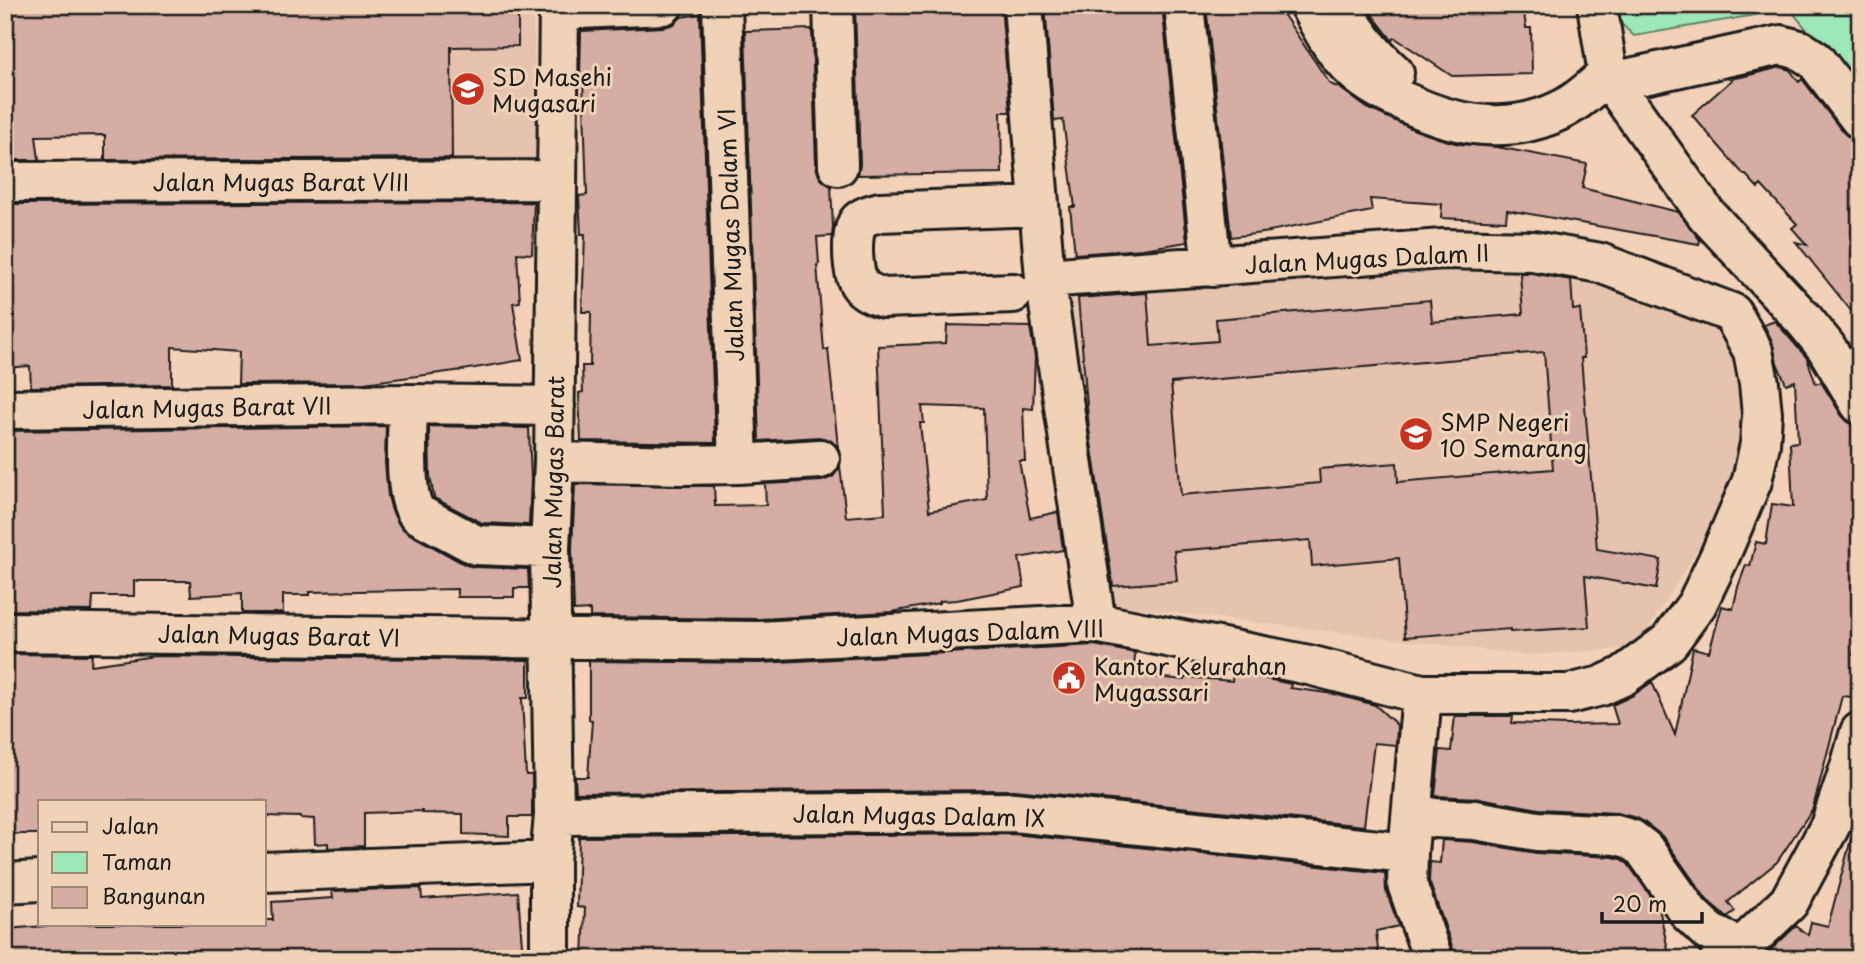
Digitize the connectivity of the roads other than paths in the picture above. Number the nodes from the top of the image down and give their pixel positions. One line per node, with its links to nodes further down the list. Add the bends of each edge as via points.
1 (663, 5): 9 (street)
2 (722, 5): 27 (street, Jalan Mugas Dalam VI)
3 (833, 5): 13 (street)
4 (1023, 5): 16 (street)
5 (1184, 5): 17 (street)
6 (1309, 5): 12 (street, via 1331,46 1381,91 1423,111 1467,124)
7 (1339, 5): 12 (street, via 1359,37 1397,76 1484,108)
8 (1597, 5): 10 (street)
9 (558, 8): 14 (street, Jalan Mugas Barat)
10 (1610, 78): 11 (street, via 1781,45 1815,60); 12 (street, via 1560,110 1532,121); 18 (street, via 1706,215)
11 (1860, 119)
12 (1497, 126)
13 (838, 166)
14 (557, 180): 15 (street, Jalan Mugas Barat VIII); 23 (street, Jalan Mugas Barat)
15 (5, 182)
16 (1040, 206): 19 (street); 19 (street, Jalan Mugas Dalam II, via 880,212 858,222 854,232 859,283 868,293 883,298)
17 (1212, 267): 19 (street, Jalan Mugas Dalam II); 20 (street, Jalan Mugas Dalam II, via 1443,249 1533,251 1600,262)
18 (1762, 275): 20 (street); 22 (street, via 1826,347)
19 (1029, 285): 29 (street)
20 (1732, 313): 32 (street, via 1753,351 1762,414 1760,444 1752,481 1720,558 1697,604 1670,642 1623,676 1569,694)
21 (408, 404): 23 (street, Jalan Mugas Barat VII); 24 (street, Jalan Mugas Barat VII); 28 (street, via 410,498 418,514 476,545)
22 (1860, 404)
23 (555, 406): 26 (street, Jalan Mugas Barat)
24 (5, 409)
25 (820, 459): 27 (street)
26 (554, 462): 27 (street); 28 (street, Jalan Mugas Barat)
27 (738, 464)
28 (550, 548): 31 (street, Jalan Mugas Barat)
29 (1096, 624): 31 (street, Jalan Mugas Dalam VIII, via 758,641); 32 (street, Jalan Mugas Dalam VIII, via 1309,665)
30 (5, 632): 31 (street, Jalan Mugas Barat VI)
31 (552, 638): 35 (street, Jalan Mugas Barat)
32 (1422, 694): 34 (street)
33 (1860, 732): 41 (street, via 1830,826 1788,902)
34 (1412, 813): 36 (street); 41 (street, via 1631,839 1644,849 1690,914)
35 (554, 815): 36 (street, Jalan Mugas Dalam IX, via 1014,812); 37 (street, Jalan Mugas Barat)
36 (1408, 853): 43 (street, via 1407,884)
37 (551, 861): 38 (street); 42 (street, Jalan Mugas Barat)
38 (266, 872)
39 (38, 881): 40 (street)
40 (5, 883)
41 (1731, 954)
42 (550, 959)
43 (1433, 959)

